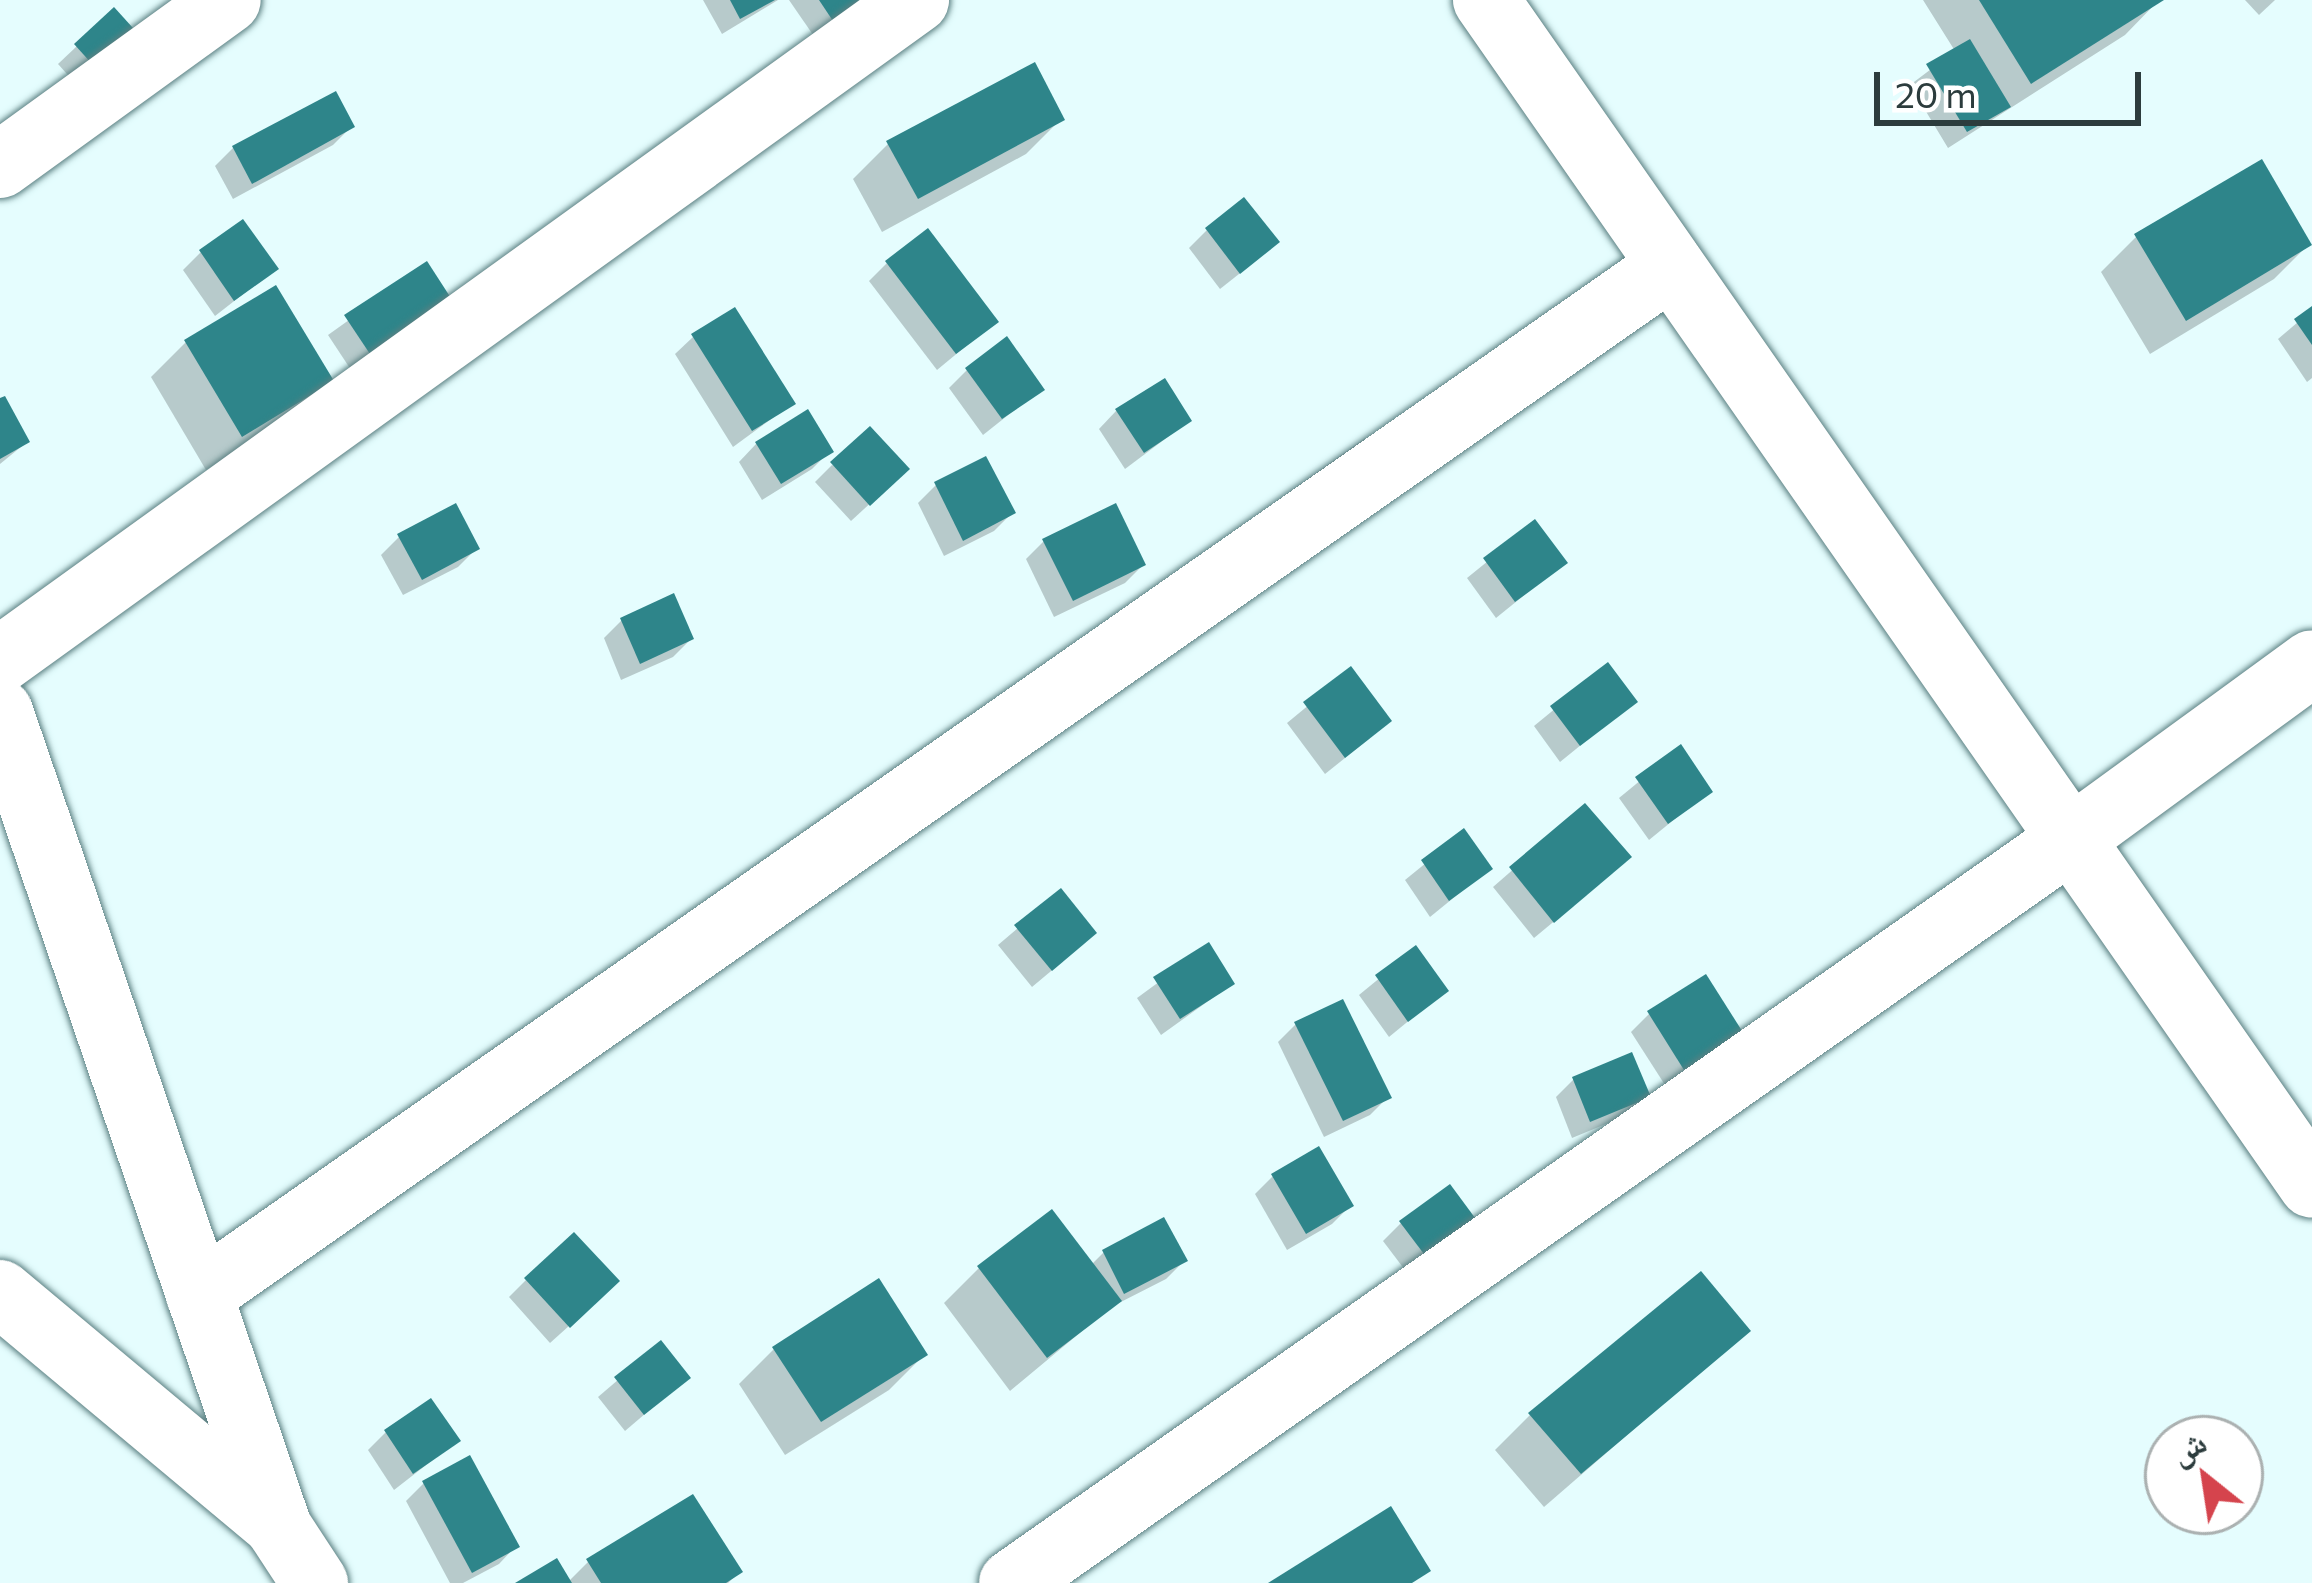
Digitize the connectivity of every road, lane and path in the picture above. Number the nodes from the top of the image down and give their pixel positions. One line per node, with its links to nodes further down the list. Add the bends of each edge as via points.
1 (227, 0): 4 (street)
2 (916, 0): 6 (street)
3 (1486, 0): 5 (street)
4 (0, 165)
5 (1671, 266): 9 (street); 12 (street)
6 (0, 660)
7 (2312, 663): 9 (street)
8 (0, 712): 12 (street)
9 (2071, 839): 10 (street); 15 (street)
10 (2312, 1185)
11 (0, 1293): 13 (street)
12 (199, 1295): 13 (street)
13 (279, 1528): 14 (street)
14 (315, 1583)
15 (1012, 1583)

